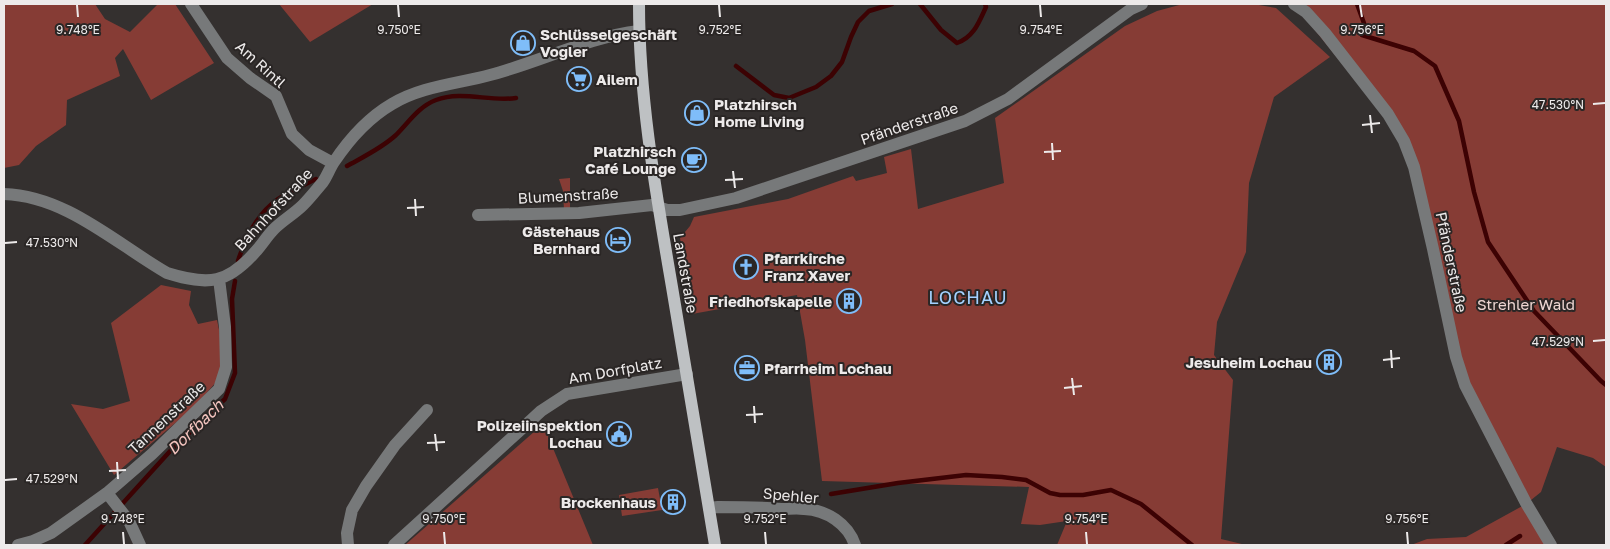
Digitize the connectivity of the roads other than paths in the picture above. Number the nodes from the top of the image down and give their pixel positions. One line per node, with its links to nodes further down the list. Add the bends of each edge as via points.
1 (191, 4): 6 (street, Am Rintl, via 227,58 276,96 292,134 308,150)
2 (639, 4): 5 (main road, Landstraße)
3 (1294, 4): 21 (street, Pfänderstraße, via 1325,33 1388,114 1404,141 1414,166 1465,385 1526,504)
4 (1135, 5): 8 (street, Pfänderstraße, via 1008,99 965,121 736,198 680,210)
5 (639, 31): 6 (street, Bahnhofstraße, via 595,41 490,75 416,92 370,119); 8 (main road, Landstraße)
6 (333, 163): 10 (street, Bahnhofstraße, via 324,180 303,205 273,229 242,266 230,276)
7 (4, 194): 10 (street, Bahnhofstraße, via 31,197 71,212 167,273 199,280)
8 (659, 208): 9 (street, Blumenstraße); 11 (main road, Landstraße)
9 (478, 215)
10 (219, 279): 13 (street, Tannenstraße, via 226,367 219,390)
11 (687, 374): 14 (main road, Landstraße); 18 (street, Am Dorfplatz, via 567,394 541,411)
12 (427, 410): 17 (street, via 395,445 366,486 352,510)
13 (107, 493): 15 (street, Tannenstraße, via 51,534); 16 (street, via 129,521)
14 (709, 508): 19 (main road, Landstraße); 20 (street, Spehler, via 819,512 845,526)
15 (18, 545)
16 (140, 545)
17 (348, 545)
18 (394, 545)
19 (715, 545)
20 (856, 545)
21 (1551, 545)

